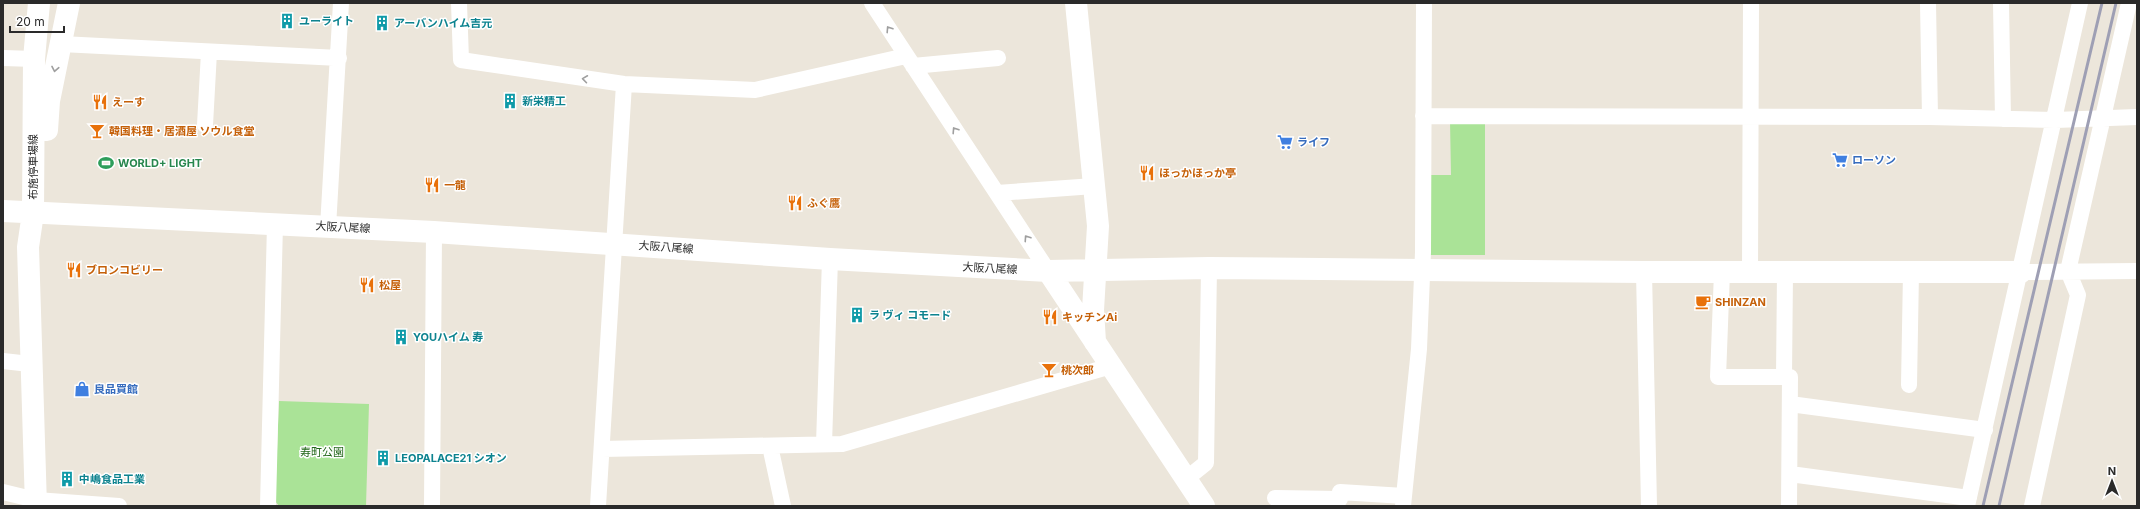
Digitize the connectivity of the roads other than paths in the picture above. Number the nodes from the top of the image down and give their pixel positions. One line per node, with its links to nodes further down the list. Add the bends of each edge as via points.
1 (39, 3): 18 (main road, 布施停車場線)
2 (69, 3): 13 (main road, 布施停車場線)
3 (342, 3): 16 (street)
4 (459, 3): 20 (street, one-way to 4, via 461,60)
5 (872, 3): 19 (street, one-way to 5)
6 (1076, 3): 29 (main road)
7 (1424, 3): 21 (street)
8 (1751, 3): 22 (street)
9 (1928, 3): 23 (street)
10 (2001, 3): 26 (street)
11 (2080, 3): 27 (street)
12 (2129, 3): 24 (street)
13 (60, 44): 14 (street); 32 (main road, 布施停車場線, one-way to 32, via 48,108 46,177)
14 (209, 52): 16 (street); 28 (street)
15 (3, 58): 18 (street)
16 (339, 58): 34 (street)
17 (998, 58): 19 (street)
18 (34, 59): 32 (main road, 布施停車場線)
19 (909, 61): 20 (street, via 755,90); 30 (street, one-way to 19)
20 (624, 84): 36 (street)
21 (1423, 116): 22 (street); 40 (street)
22 (1750, 117): 23 (street); 46 (street)
23 (1930, 117): 26 (street)
24 (2103, 117): 25 (street); 27 (street); 42 (street)
25 (2137, 117)
26 (2003, 119): 27 (street)
27 (2055, 120): 49 (street)
28 (205, 125)
29 (1094, 186): 30 (street); 39 (main road, via 1098,226)
30 (997, 193): 41 (street, one-way to 30)
31 (3, 211): 32 (main road, 大阪八尾線)
32 (33, 213): 33 (main road, 大阪八尾線); 52 (main road, via 28,246)
33 (275, 224): 34 (main road, 大阪八尾線); 69 (street)
34 (328, 227): 35 (main road, 大阪八尾線)
35 (434, 232): 36 (main road, 大阪八尾線); 70 (street)
36 (614, 243): 37 (main road, 大阪八尾線); 60 (street)
37 (830, 259): 41 (main road, 大阪八尾線); 58 (street)
38 (1209, 268): 39 (main road, 大阪八尾線); 40 (main road, 大阪八尾線); 62 (street, via 1206,463)
39 (1095, 269): 41 (main road, 大阪八尾線); 50 (main road)
40 (1422, 269): 44 (main road, 大阪八尾線); 65 (street, via 1419,349)
41 (1048, 271): 50 (main road)
42 (2068, 271): 43 (street); 49 (street); 76 (street, via 2078,295)
43 (2137, 271)
44 (1644, 272): 45 (main road, 大阪八尾線); 74 (street)
45 (1722, 272): 46 (main road, 大阪八尾線); 54 (street, via 1718,377)
46 (1750, 272): 47 (main road, 大阪八尾線)
47 (1786, 272): 48 (main road, 大阪八尾線); 54 (street)
48 (1911, 272): 49 (main road, 大阪八尾線); 55 (street)
49 (2021, 272): 57 (street)
50 (1095, 342): 53 (main road)
51 (3, 361): 52 (street)
52 (30, 364): 67 (main road)
53 (1111, 366): 58 (street, via 842,444); 62 (main road)
54 (1784, 377): 56 (street, via 1790,377)
55 (1909, 385)
56 (1790, 404): 57 (street); 61 (street)
57 (1984, 430): 66 (street)
58 (824, 444): 59 (street)
59 (770, 446): 60 (street); 72 (street)
60 (602, 449): 71 (street)
61 (1790, 474): 66 (street); 75 (street)
62 (1186, 479): 73 (main road)
63 (3, 492): 67 (street)
64 (1275, 498): 65 (street, via 1340,499 1340,492)
65 (1403, 501)
66 (1968, 502)
67 (36, 503): 68 (street)
68 (119, 506)
69 (268, 506)
70 (432, 506)
71 (598, 506)
72 (783, 506)
73 (1204, 506)
74 (1649, 506)
75 (1789, 506)
76 (2032, 506)

